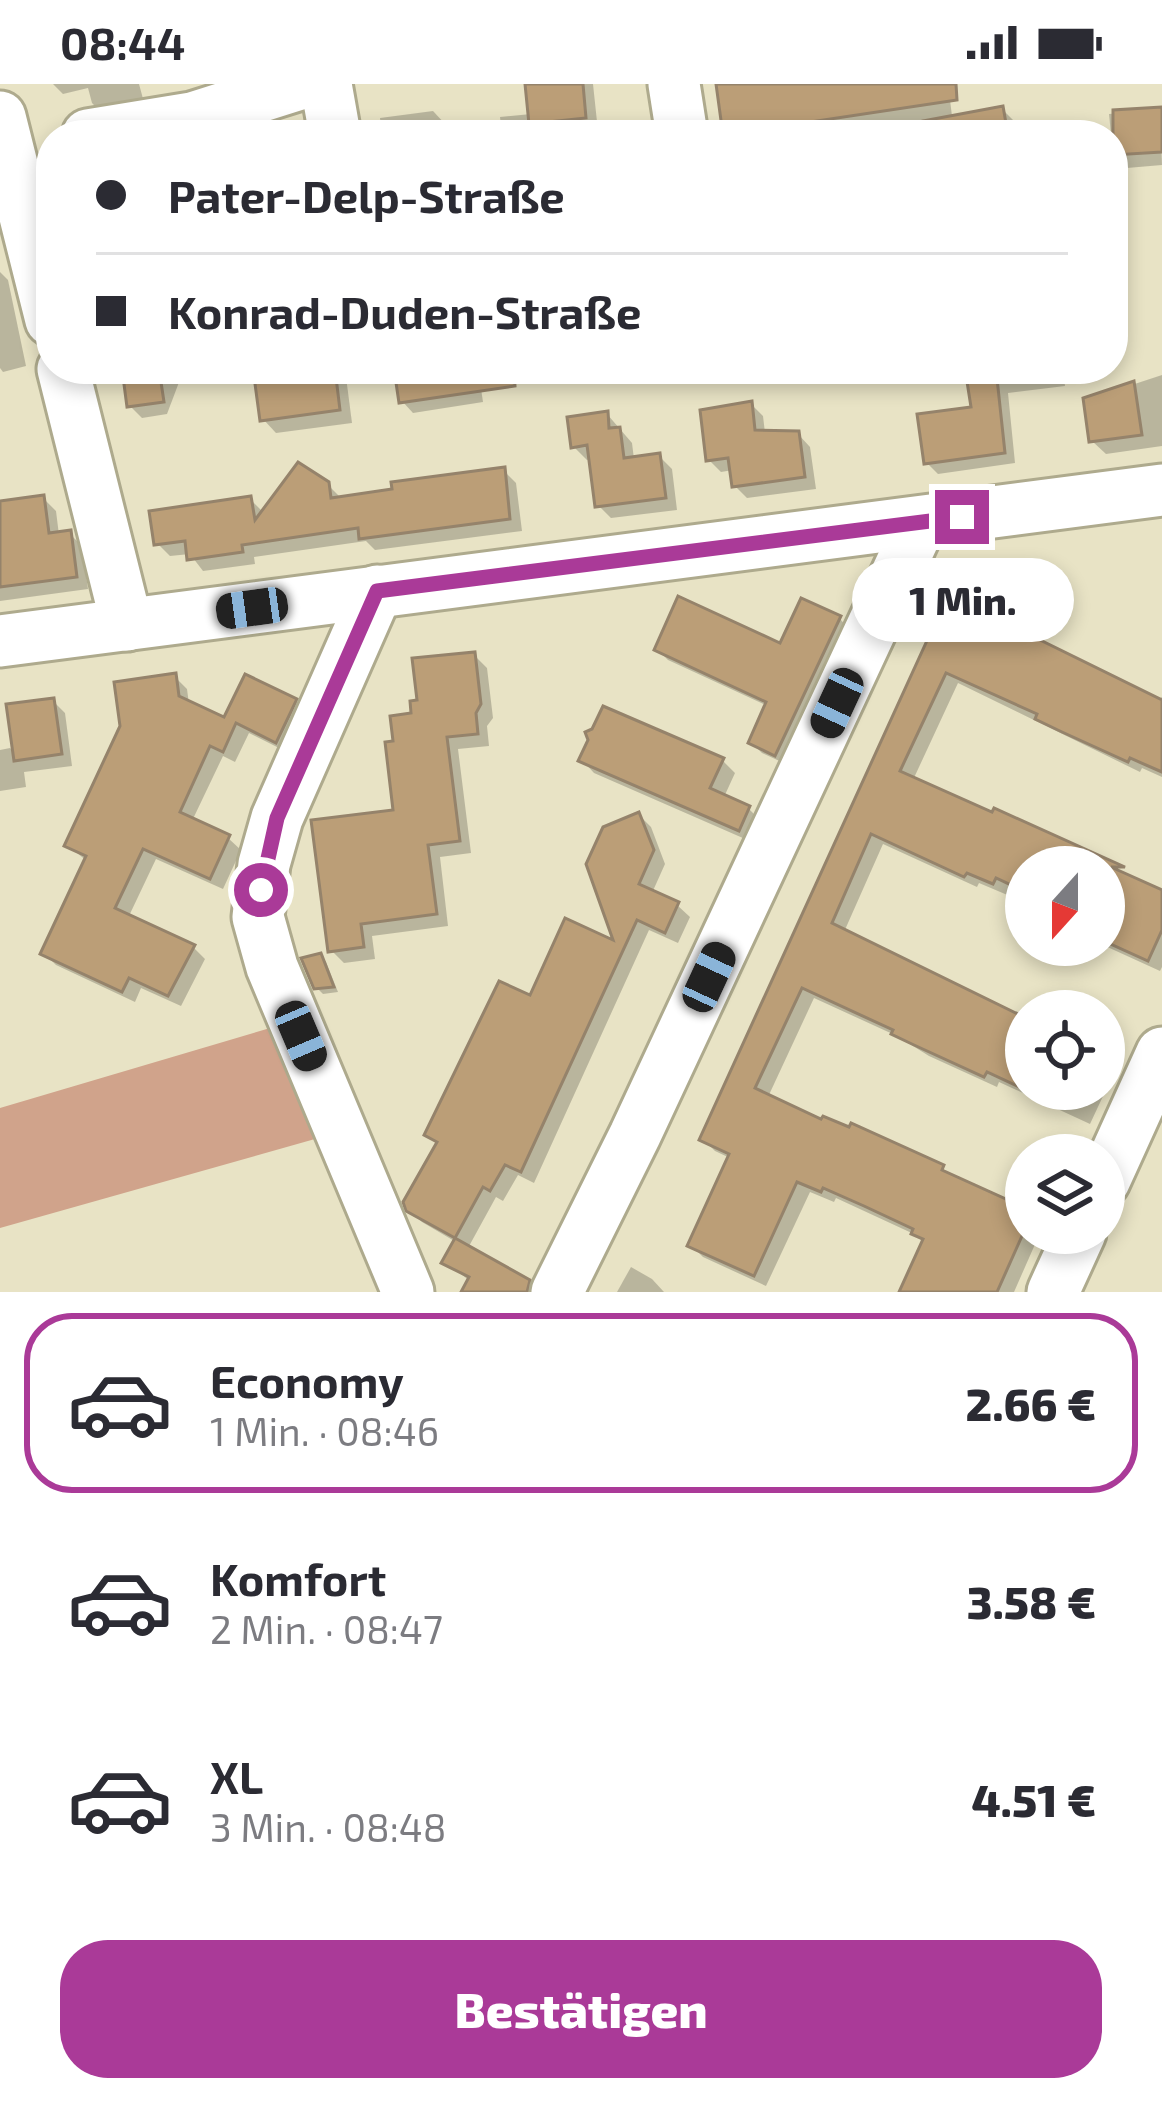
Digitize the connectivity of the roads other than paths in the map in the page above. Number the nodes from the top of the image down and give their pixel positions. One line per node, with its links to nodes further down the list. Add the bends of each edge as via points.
1 (300, 84): 4 (street)
2 (326, 84): 5 (street)
3 (674, 84): 6 (street)
4 (180, 120)
5 (332, 120)
6 (680, 120)
7 (15, 139): 8 (street)
8 (36, 245)
9 (67, 384): 13 (street)
10 (1162, 490): 11 (street)
11 (921, 522): 12 (street); 19 (street)
12 (377, 591): 13 (street); 18 (street, via 277,818 258,917)
13 (127, 625): 14 (street)
14 (0, 641)
15 (1162, 1052): 16 (street)
16 (1125, 1134)
17 (1070, 1254): 20 (street)
18 (408, 1292)
19 (557, 1292)
20 (1053, 1292)

